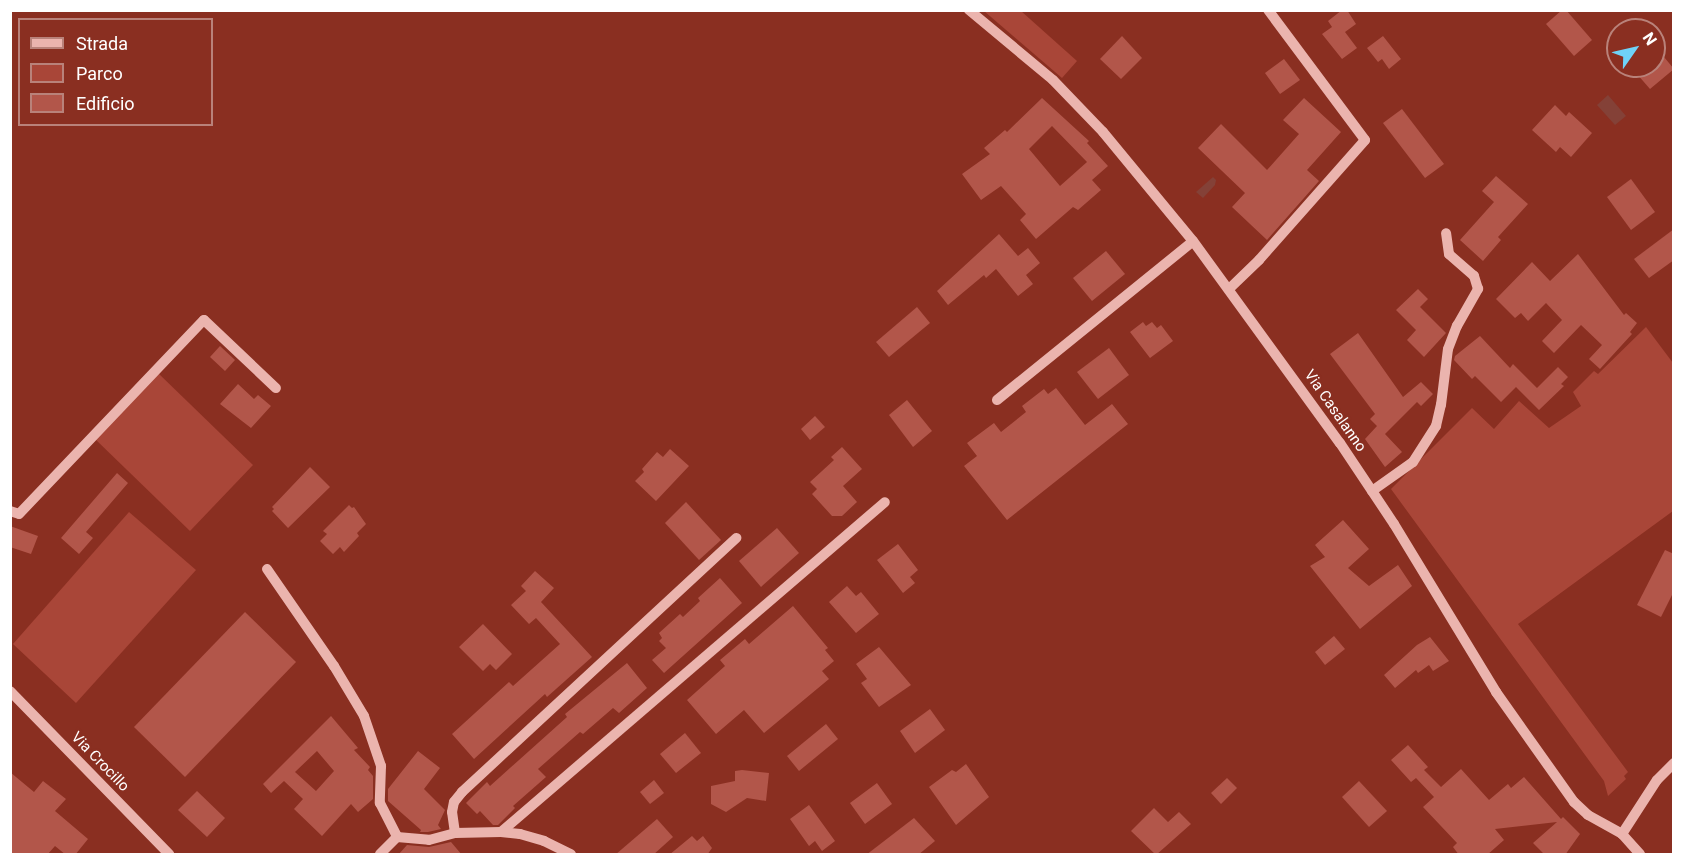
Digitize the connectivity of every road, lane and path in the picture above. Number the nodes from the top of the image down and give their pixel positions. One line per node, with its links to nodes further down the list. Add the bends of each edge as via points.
1 (969, 10): 4 (street, Via Casalanno, via 1053,80 1086,114)
2 (1268, 10): 5 (street, via 1365,140 1260,260)
3 (1446, 233): 8 (street, via 1449,254 1474,276 1478,289 1448,349 1436,426 1413,462)
4 (1193, 241): 5 (street, Via Casalanno); 7 (street)
5 (1228, 289): 8 (street, Via Casalanno)
6 (276, 388): 10 (street, via 204,320 19,514)
7 (997, 400)
8 (1372, 491): 17 (street, Via Casalanno, via 1460,637 1574,802 1588,815)
9 (885, 502): 15 (street)
10 (10, 511)
11 (736, 538): 16 (street, via 462,792 452,812)
12 (267, 569): 18 (street, via 364,716 381,766 380,803)
13 (10, 691): 19 (street, Via Crocillo)
14 (1674, 763): 17 (street)
15 (501, 832): 16 (street); 21 (street, via 544,841)
16 (455, 833): 18 (street, via 429,840)
17 (1622, 834): 22 (street, Via Casalanno)
18 (397, 837): 20 (street)
19 (169, 855)
20 (380, 855)
21 (571, 855)
22 (1640, 855)

